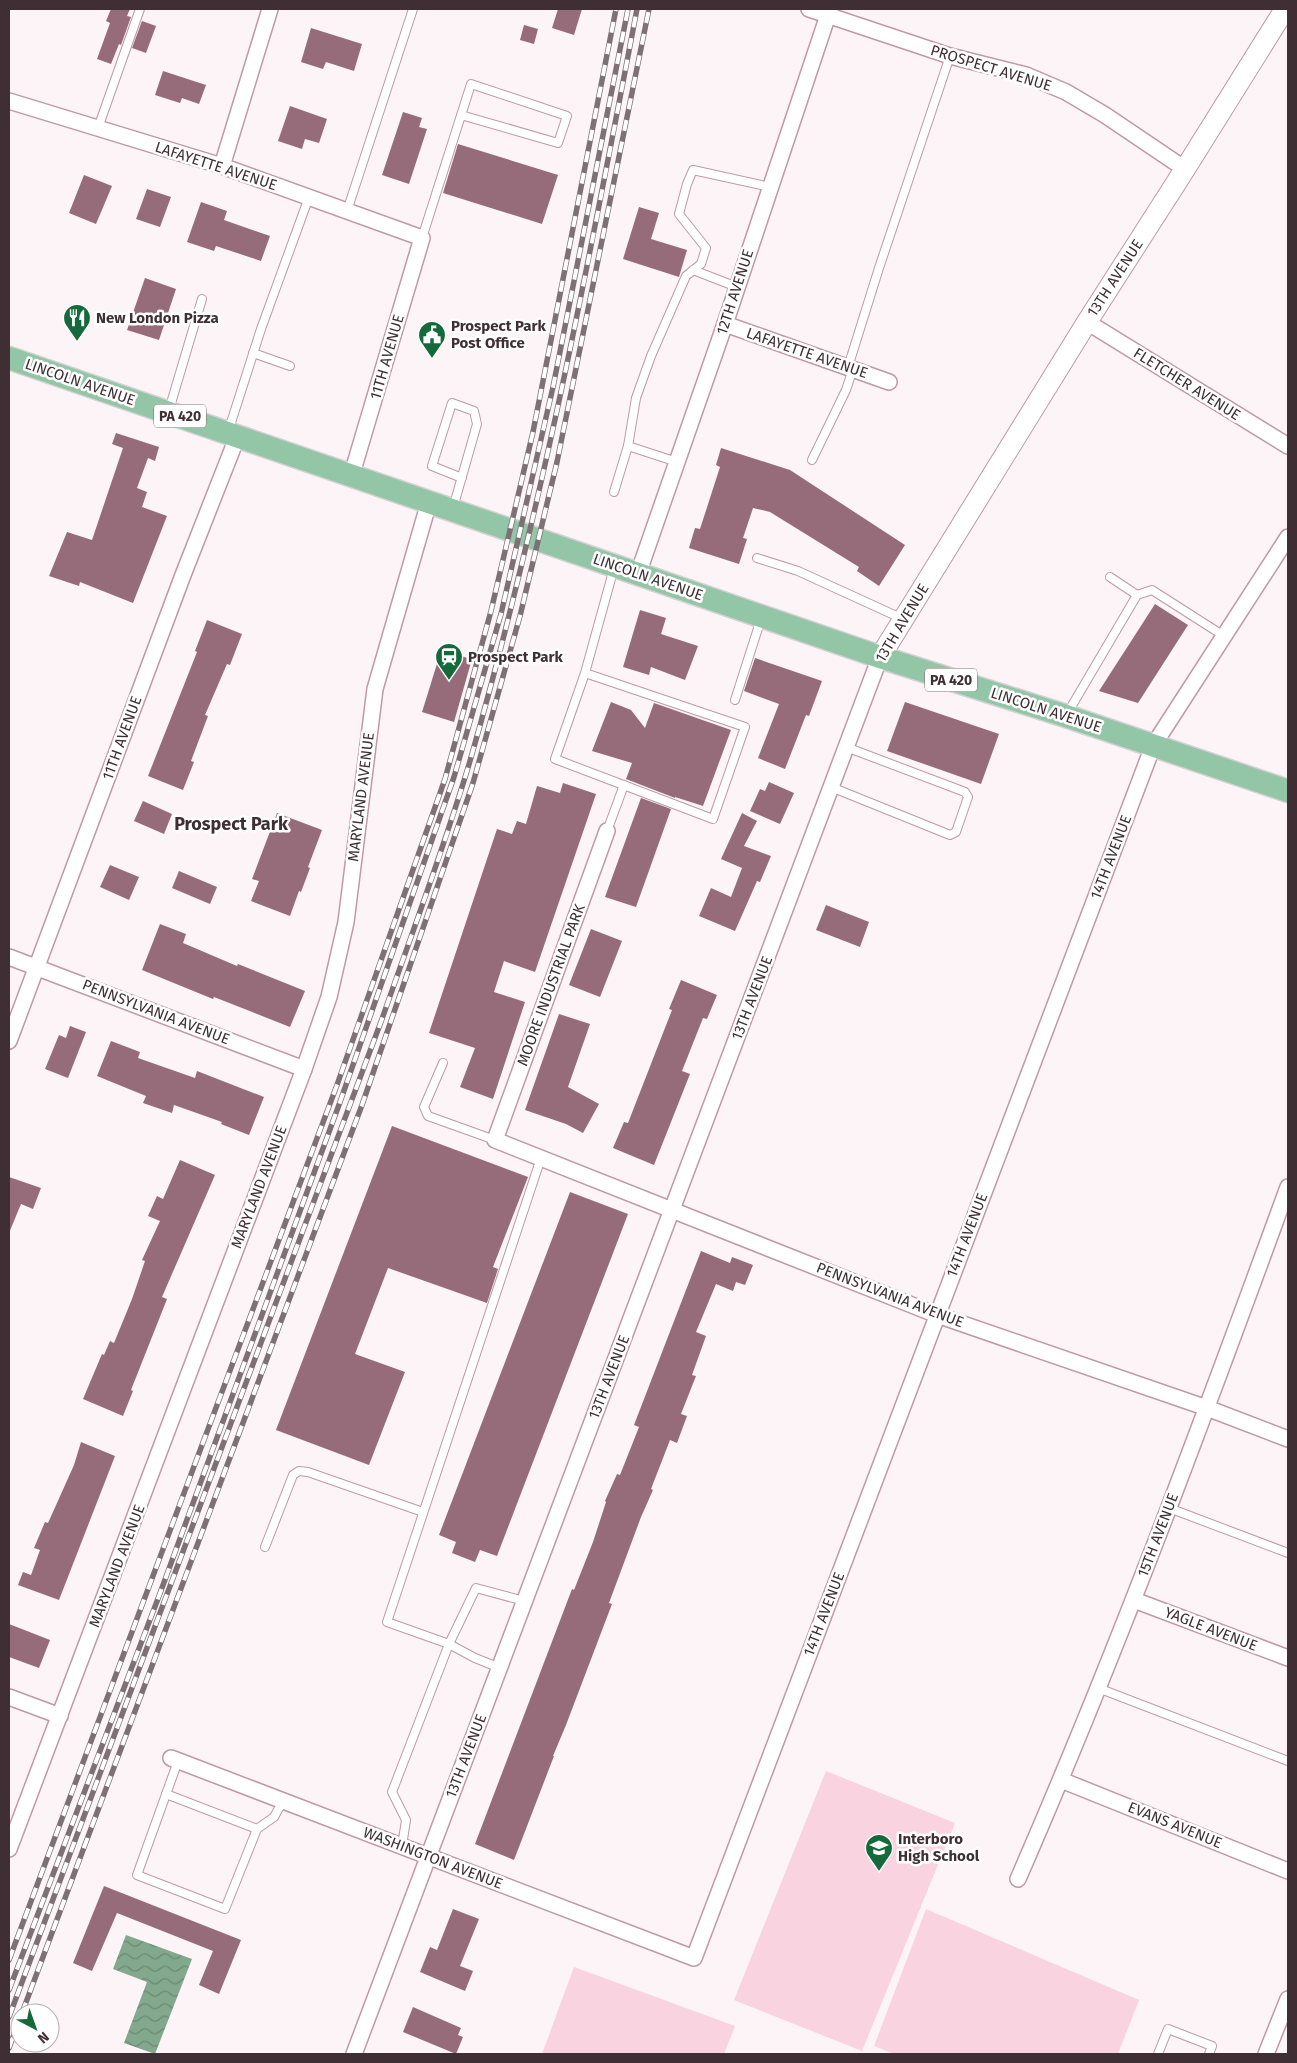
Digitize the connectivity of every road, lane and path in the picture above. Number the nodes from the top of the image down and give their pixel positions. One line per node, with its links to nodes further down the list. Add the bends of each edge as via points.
1 (140, 9): 10 (lane)
2 (270, 9): 11 (street)
3 (413, 9): 15 (lane)
4 (809, 9): 6 (street, PROSPECT AVENUE)
5 (1285, 9): 12 (street, 13TH AVENUE)
6 (829, 12): 7 (street, PROSPECT AVENUE); 13 (street, 12TH AVENUE)
7 (950, 56): 12 (street, PROSPECT AVENUE, via 1026,75 1066,92); 25 (lane, via 878,268)
8 (9, 100): 10 (street, LAFAYETTE AVENUE)
9 (461, 115): 9 (lane, via 471,84 567,116 558,143); 16 (lane)
10 (98, 128): 11 (street, LAFAYETTE AVENUE)
11 (222, 166): 14 (street, LAFAYETTE AVENUE)
12 (1185, 169): 20 (street, 13TH AVENUE)
13 (770, 187): 17 (lane, via 693,170 680,214 706,248 700,264); 18 (street, 12TH AVENUE)
14 (308, 197): 15 (street, LAFAYETTE AVENUE); 22 (lane)
15 (347, 211): 16 (street, LAFAYETTE AVENUE)
16 (422, 238): 33 (street, 11TH AVENUE)
17 (693, 270): 18 (lane); 29 (lane, via 686,276 651,356 636,398)
18 (737, 287): 21 (street, 12TH AVENUE)
19 (202, 299): 27 (lane)
20 (1087, 322): 30 (street, FLETCHER AVENUE); 45 (street, 13TH AVENUE)
21 (725, 324): 25 (street, LAFAYETTE AVENUE); 32 (street, 12TH AVENUE)
22 (253, 353): 24 (lane); 28 (lane)
23 (9, 358): 27 (main road, LINCOLN AVENUE / PA 420)
24 (290, 366)
25 (850, 368): 26 (street, LAFAYETTE AVENUE); 31 (lane, via 846,390)
26 (889, 382)
27 (169, 412): 28 (main road, LINCOLN AVENUE / PA 420)
28 (233, 434): 33 (main road, LINCOLN AVENUE / PA 420); 58 (street, 11TH AVENUE)
29 (628, 446): 32 (lane); 35 (lane)
30 (1288, 446)
31 (812, 460)
32 (677, 462): 41 (street, 12TH AVENUE)
33 (351, 476): 36 (main road, LINCOLN AVENUE / PA 420)
34 (462, 478): 34 (lane, via 477,424 474,411 452,403 432,466); 37 (lane)
35 (614, 492)
36 (429, 502): 37 (main road, LINCOLN AVENUE / PA 420); 61 (street, MARYLAND AVENUE, via 375,689 346,922 329,997)
37 (453, 510): 40 (main road, LINCOLN AVENUE / PA 420)
38 (1288, 537): 46 (street, 14TH AVENUE)
39 (757, 558): 45 (lane, via 798,571)
40 (615, 566): 41 (main road, LINCOLN AVENUE / PA 420); 48 (lane)
41 (638, 574): 44 (main road, LINCOLN AVENUE / PA 420)
42 (1110, 577): 43 (lane)
43 (1137, 595): 46 (lane, via 1152,590); 50 (lane)
44 (762, 616): 47 (main road, LINCOLN AVENUE / PA 420); 49 (lane)
45 (903, 619): 47 (street, 13TH AVENUE)
46 (1224, 636): 51 (street, 14TH AVENUE)
47 (880, 657): 50 (main road, LINCOLN AVENUE / PA 420); 52 (street, 13TH AVENUE)
48 (585, 673): 53 (lane, via 555,760); 53 (lane, via 745,727 713,820)
49 (735, 700)
50 (1066, 716): 51 (main road, LINCOLN AVENUE / PA 420)
51 (1153, 746): 55 (main road, LINCOLN AVENUE / PA 420); 66 (street, 14TH AVENUE)
52 (846, 747): 54 (street, 13TH AVENUE); 54 (lane, via 965,792 968,797 956,832 950,835)
53 (624, 786): 56 (lane)
54 (831, 787): 65 (street, 13TH AVENUE)
55 (1288, 791)
56 (607, 831): 62 (street, MOORE INDUSTRIAL PARK)
57 (9, 957): 58 (street, PENNSYLVANIA AVENUE)
58 (37, 966): 59 (street, 11TH AVENUE); 61 (street, PENNSYLVANIA AVENUE)
59 (9, 1041)
60 (443, 1063): 62 (lane, via 424,1107 428,1116)
61 (304, 1068): 80 (street, MARYLAND AVENUE)
62 (495, 1140): 63 (street, PENNSYLVANIA AVENUE)
63 (541, 1158): 65 (street, PENNSYLVANIA AVENUE); 70 (lane)
64 (1288, 1187): 67 (street, 15TH AVENUE)
65 (672, 1210): 66 (street, PENNSYLVANIA AVENUE); 74 (street, 13TH AVENUE)
66 (937, 1315): 67 (street, PENNSYLVANIA AVENUE); 92 (street, 14TH AVENUE)
67 (1207, 1408): 68 (street, PENNSYLVANIA AVENUE); 69 (street, 15TH AVENUE)
68 (1288, 1439)
69 (1169, 1508): 72 (lane); 73 (street, 15TH AVENUE)
70 (423, 1512): 71 (lane, via 299,1471 293,1475); 75 (lane, via 387,1622)
71 (265, 1548)
72 (1288, 1553)
73 (1134, 1600): 76 (street, YAGLE AVENUE); 78 (street, 15TH AVENUE)
74 (524, 1602): 75 (lane, via 476,1588); 77 (street, 13TH AVENUE)
75 (449, 1644): 77 (lane); 87 (lane, via 392,1792 406,1820)
76 (1288, 1658)
77 (500, 1668): 89 (street, 13TH AVENUE)
78 (1098, 1688): 82 (lane); 83 (street, 15TH AVENUE)
79 (9, 1697): 80 (street)
80 (60, 1716): 88 (street, MARYLAND AVENUE)
81 (175, 1760): 84 (lane); 85 (street, WASHINGTON AVENUE)
82 (1288, 1761)
83 (1061, 1780): 90 (street, EVANS AVENUE); 91 (street, 15TH AVENUE)
84 (166, 1794): 86 (lane); 86 (lane, via 137,1875 225,1909)
85 (283, 1801): 86 (lane, via 274,1817); 87 (street, WASHINGTON AVENUE)
86 (257, 1829)
87 (402, 1846): 89 (street, WASHINGTON AVENUE)
88 (9, 1849)
89 (429, 1856): 92 (street, WASHINGTON AVENUE); 94 (street, 13TH AVENUE)
90 (1288, 1871)
91 (1018, 1879)
92 (694, 1958)
93 (1288, 1999): 97 (street)
94 (354, 2054)
95 (1158, 2054): 96 (lane, via 1168,2029 1212,2046)
96 (1209, 2054)
97 (1266, 2054)

